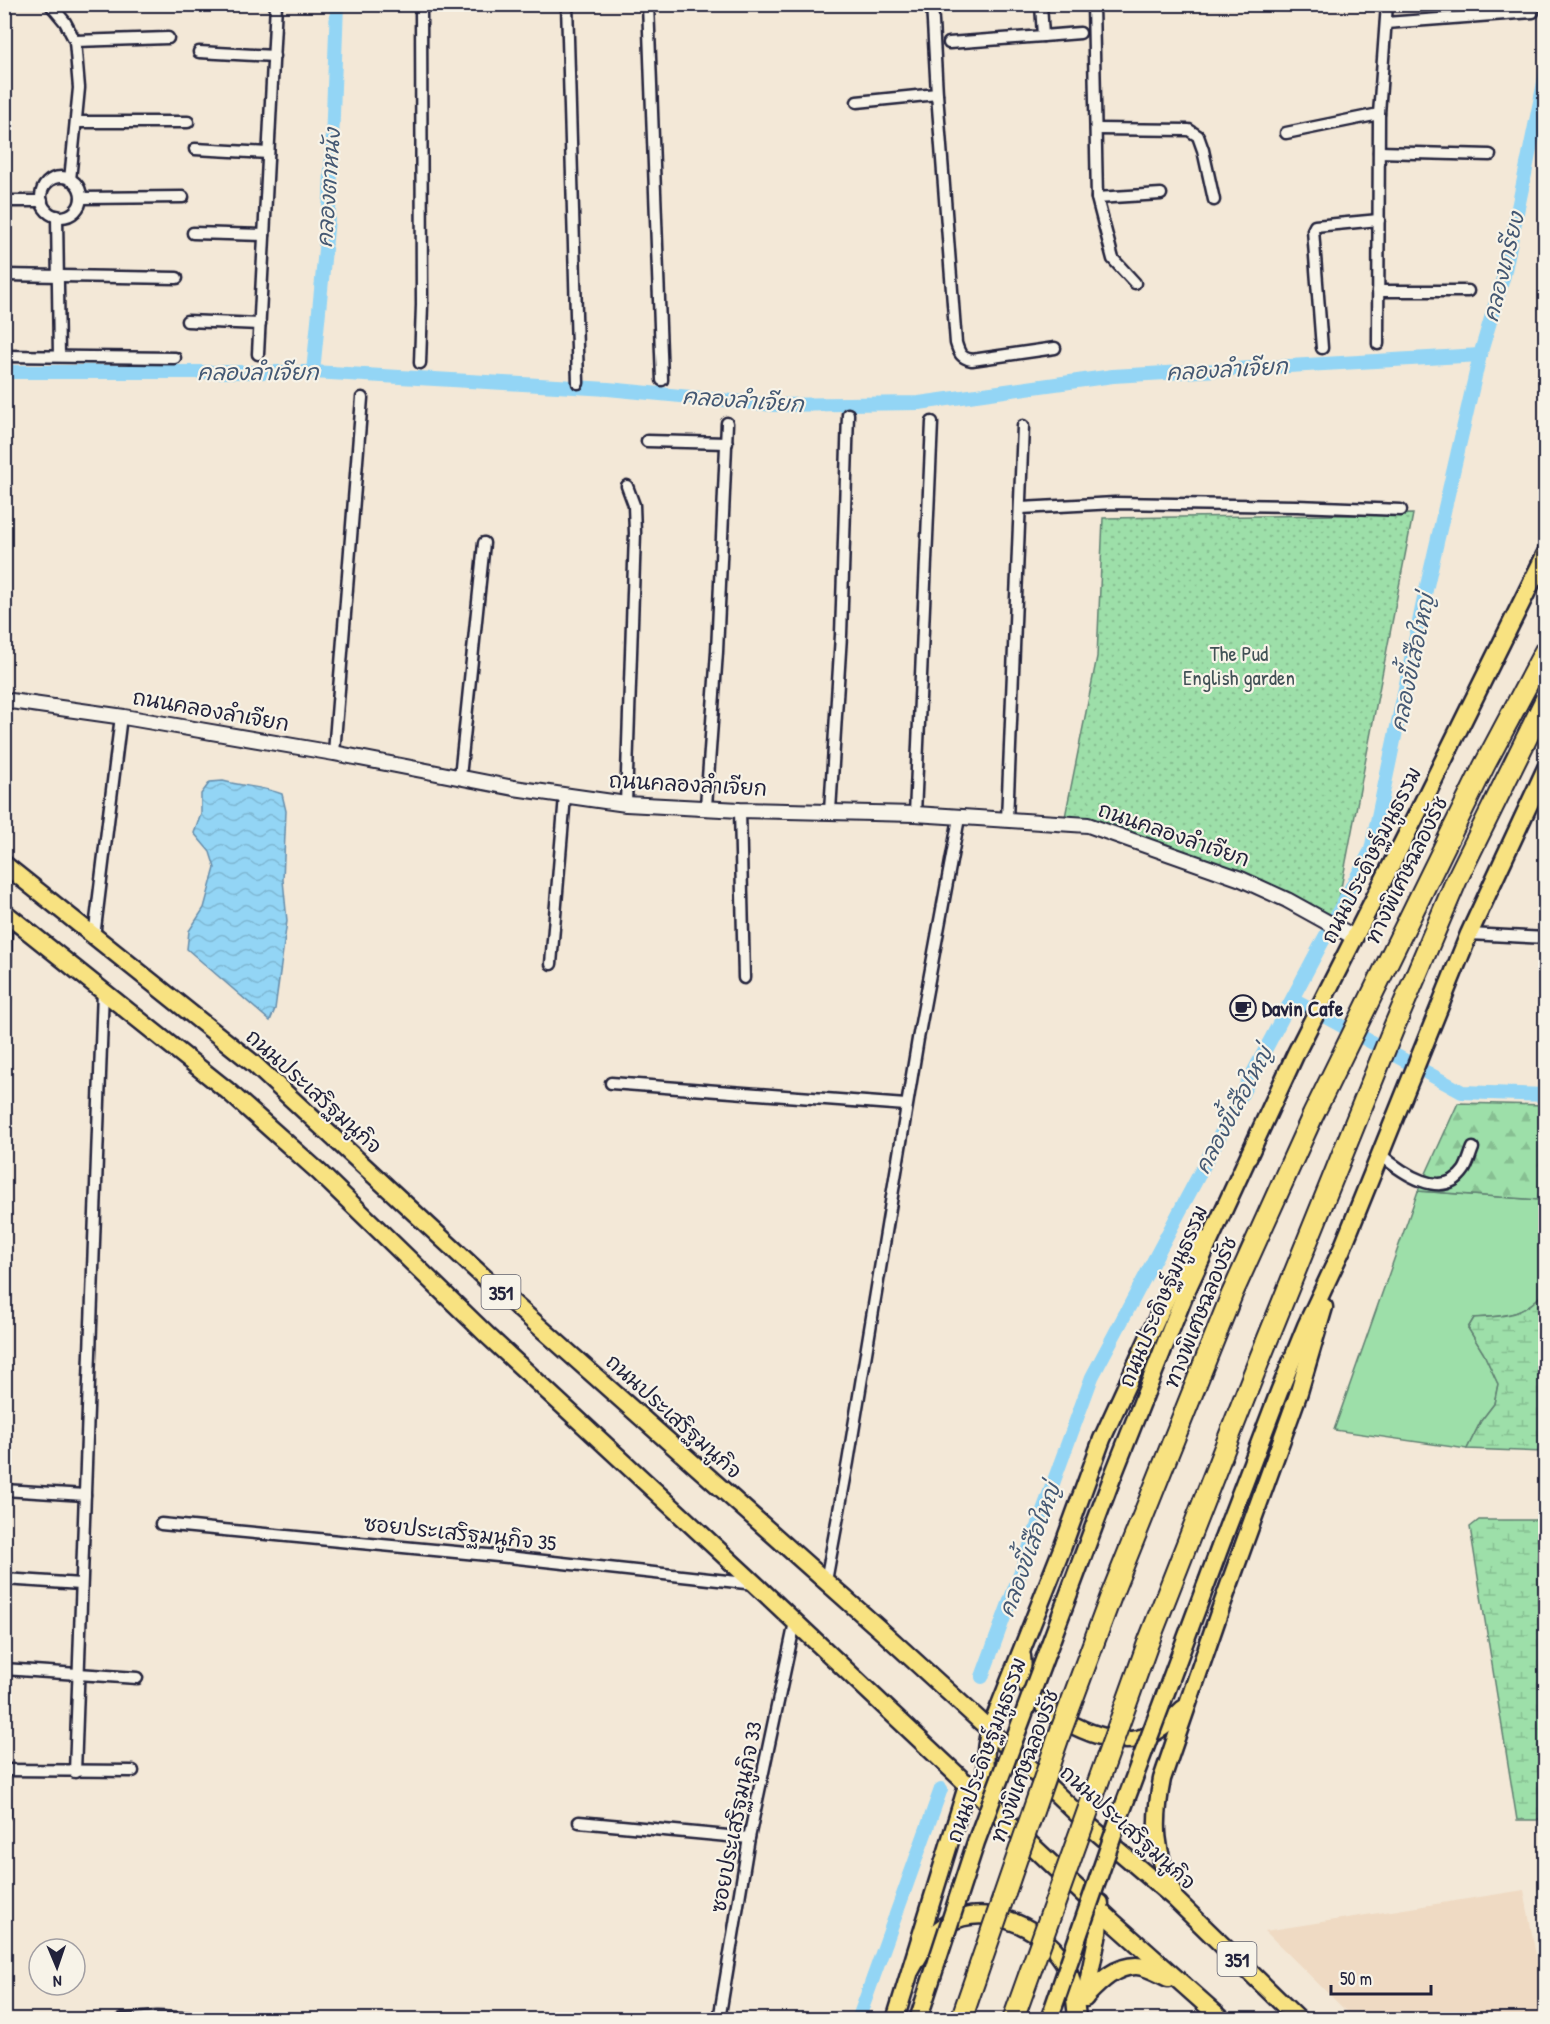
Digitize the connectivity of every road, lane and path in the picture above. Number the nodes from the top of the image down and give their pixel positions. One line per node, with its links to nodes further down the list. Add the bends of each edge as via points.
1 (50, 4): 15 (street)
2 (276, 4): 18 (street)
3 (421, 4): 57 (street)
4 (567, 4): 59 (street)
5 (648, 4): 58 (street)
6 (932, 4): 19 (street)
7 (1041, 4): 13 (street)
8 (1093, 4): 24 (street)
9 (1388, 4): 11 (street)
10 (1533, 12): 11 (street)
11 (1386, 23): 21 (street)
12 (1080, 33): 13 (street)
13 (1043, 36): 16 (street)
14 (168, 38): 15 (street)
15 (75, 41): 22 (street, via 79,88)
16 (949, 43)
17 (199, 52): 18 (street)
18 (274, 56): 28 (street)
19 (937, 94): 20 (street); 51 (street, via 959,354 972,360)
20 (857, 102)
21 (1380, 114): 25 (street); 27 (street)
22 (76, 122): 23 (street); 30 (street)
23 (188, 122)
24 (1096, 129): 34 (street); 35 (street, via 1189,130 1198,136 1203,150)
25 (1286, 133)
26 (195, 149): 28 (street)
27 (1379, 152): 29 (street); 39 (street)
28 (268, 153): 41 (street)
29 (1490, 155)
30 (70, 180): 33 (street, via 79,187); 37 (street, via 58,178 47,183)
31 (1161, 194): 34 (street)
32 (183, 197): 33 (street)
33 (81, 198): 38 (street, via 73,213)
34 (1097, 198): 45 (street, via 1113,259)
35 (1214, 200)
36 (4, 201): 37 (street)
37 (42, 201): 38 (street, via 47,211)
38 (57, 216): 43 (street)
39 (1379, 220): 46 (street); 52 (street, via 1315,226 1313,230)
40 (193, 232): 41 (street)
41 (264, 235): 49 (street)
42 (4, 275): 43 (street)
43 (59, 276): 44 (street); 55 (street)
44 (177, 278)
45 (1135, 283)
46 (1378, 291): 47 (street); 50 (street)
47 (1468, 291)
48 (187, 321): 49 (street)
49 (260, 324): 53 (street)
50 (1378, 344)
51 (1055, 348)
52 (1322, 348)
53 (258, 354)
54 (4, 356): 55 (street)
55 (59, 356): 56 (street)
56 (175, 358)
57 (420, 363)
58 (662, 380)
59 (578, 383)
60 (362, 398): 76 (street)
61 (848, 414): 83 (street, via 841,635)
62 (932, 422): 84 (street)
63 (727, 423): 66 (street)
64 (1023, 426): 68 (street)
65 (647, 441): 66 (street)
66 (727, 443): 81 (street)
67 (627, 486): 80 (street, via 634,505 635,533)
68 (1021, 508): 69 (street, via 1115,503); 86 (street)
69 (1401, 510)
70 (484, 543): 78 (street)
71 (1545, 553): 91 (main road, ถนนประดิษฐ์มนูธรรม)
72 (1545, 649): 137 (highway, ทางพิเศษฉลองรัช, bridge, via 1313,1115 1236,1284 1099,1627)
73 (1545, 699): 138 (highway, bridge, via 1457,879 1281,1304 1152,1632)
74 (4, 700): 75 (street, ถนนคลองลำเจียก)
75 (121, 716): 76 (street, ถนนคลองลำเจียก); 90 (street)
76 (334, 753): 78 (street, ถนนคลองลำเจียก)
77 (1545, 768): 89 (main road)
78 (460, 777): 79 (street, ถนนคลองลำเจียก)
79 (565, 796): 80 (street, ถนนคลองลำเจียก); 93 (street)
80 (626, 804): 81 (street, ถนนคลองลำเจียก)
81 (706, 806): 82 (street, ถนนคลองลำเจียก)
82 (740, 810): 83 (street, ถนนคลองลำเจียก); 94 (street)
83 (830, 811): 84 (street, ถนนคลองลำเจียก)
84 (915, 814): 85 (street, ถนนคลองลำเจียก)
85 (959, 818): 86 (street, ถนนคลองลำเจียก); 98 (street)
86 (1007, 820): 91 (street, ถนนคลองลำเจียก, via 1100,828 1241,879)
87 (4, 864): 90 (main road, ถนนประเสริฐมนูกิจ / 351)
88 (5, 912): 95 (main road, 351); 96 (street)
89 (1469, 934): 92 (street); 100 (main road)
90 (94, 937): 107 (main road, ถนนประเสริฐมนูกิจ / 351, via 254,1064 487,1280)
91 (1354, 937): 101 (main road, ถนนประดิษฐ์มนูธรรม)
92 (1545, 938)
93 (551, 964)
94 (744, 978)
95 (103, 990): 104 (street); 109 (main road, 351, via 228,1091 319,1172 488,1336)
96 (4, 1040)
97 (611, 1083): 98 (street)
98 (906, 1105): 107 (street)
99 (1473, 1148): 100 (street, via 1457,1177 1435,1185 1413,1178)
100 (1380, 1154): 102 (main road)
101 (1243, 1168): 111 (main road, via 1172,1286 1102,1439); 136 (main road, ถนนประดิษฐ์มนูธรรม, bridge, via 1185,1294 1112,1478 976,1842)
102 (1342, 1249): 115 (main road, via 1299,1392); 139 (main road, bridge, via 1278,1392 1118,1821)
103 (4, 1490): 104 (street)
104 (85, 1495): 108 (street)
105 (161, 1524): 109 (street, ซอยประเสริฐมนูกิจ 35)
106 (4, 1579): 108 (street)
107 (826, 1581): 116 (main road, ถนนประเสริฐมนูกิจ / 351)
108 (81, 1584): 113 (street)
109 (755, 1584): 110 (main road, 351)
110 (795, 1622): 120 (main road, 351); 126 (street, ซอยประเสริฐมนูกิจ 33)
111 (1022, 1653): 115 (main road, via 1024,1682 1034,1697 1080,1728 1109,1738 1138,1739 1164,1728); 116 (main road)
112 (4, 1669): 113 (street)
113 (78, 1674): 114 (street); 119 (street)
114 (137, 1678)
115 (1185, 1707): 127 (main road, via 1156,1808 1158,1849)
116 (990, 1730): 123 (main road, via 984,1751 986,1772); 125 (main road, ถนนประเสริฐมนูกิจ / 351)
117 (4, 1770): 119 (street)
118 (133, 1771): 119 (street)
119 (75, 1772)
120 (968, 1784): 123 (main road, 351); 129 (main road)
121 (4, 1797): 122 (street)
122 (4, 1815)
123 (1000, 1815): 128 (main road, 351)
124 (579, 1822): 126 (street)
125 (1092, 1828): 127 (main road, ถนนประเสริฐมนูกิจ / 351); 128 (main road, via 1101,1873)
126 (749, 1838): 134 (street, ซอยประเสริฐมนูกิจ 33)
127 (1174, 1898): 142 (main road, ถนนประเสริฐมนูกิจ / 351)
128 (1100, 1909): 130 (main road, 351); 131 (main road)
129 (911, 1970): 135 (main road); 140 (main road, via 927,1942 959,1918 981,1914 1006,1919 1051,1945 1064,1962 1073,1985)
130 (1187, 1988): 131 (main road, via 1137,1966 1105,1977); 141 (main road, 351)
131 (1084, 1998): 140 (main road)
132 (121, 2019): 133 (street)
133 (230, 2019)
134 (719, 2019)
135 (895, 2019)
136 (918, 2019)
137 (961, 2019)
138 (1013, 2019)
139 (1049, 2019)
140 (1077, 2019)
141 (1224, 2019)
142 (1299, 2019)

